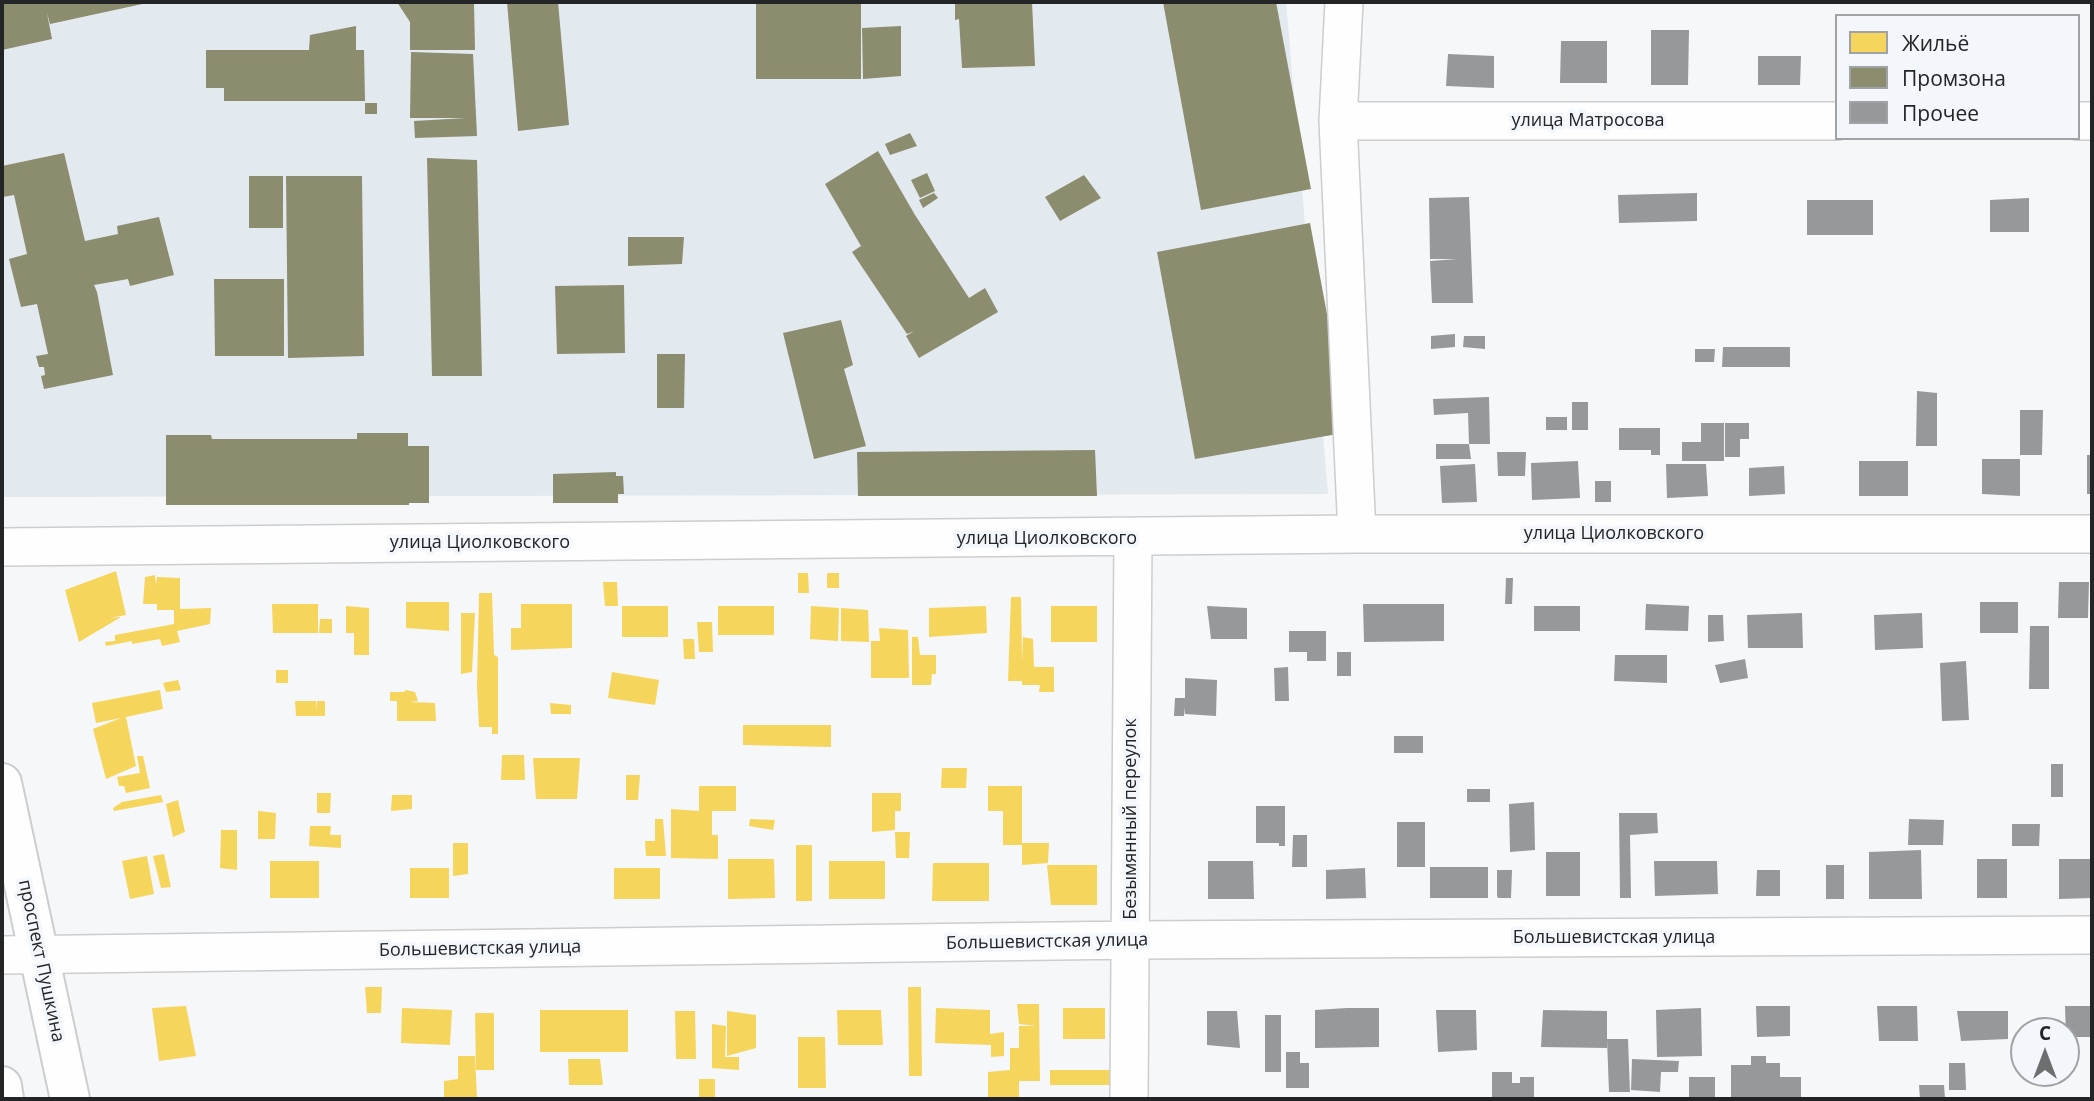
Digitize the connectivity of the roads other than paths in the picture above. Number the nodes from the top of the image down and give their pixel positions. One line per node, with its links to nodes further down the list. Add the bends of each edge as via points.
1 (1344, 2): 2 (street)
2 (1338, 121): 3 (street, улица Матросова); 4 (street)
3 (1835, 121)
4 (1357, 534): 5 (street, улица Циолковского); 6 (street, улица Циолковского)
5 (2092, 534)
6 (1133, 538): 7 (street, улица Циолковского); 10 (street, Безымянный переулок)
7 (2, 547)
8 (2, 783): 12 (main road, проспект Пушкина)
9 (2092, 935): 10 (street, Большевистская улица)
10 (1131, 940): 12 (street, Большевистская улица); 16 (street, Безымянный переулок)
11 (2, 955): 12 (street, Большевистская улица)
12 (40, 955): 15 (main road, проспект Пушкина)
13 (2, 1086): 14 (main road)
14 (4, 1099)
15 (70, 1099)
16 (1129, 1099)

